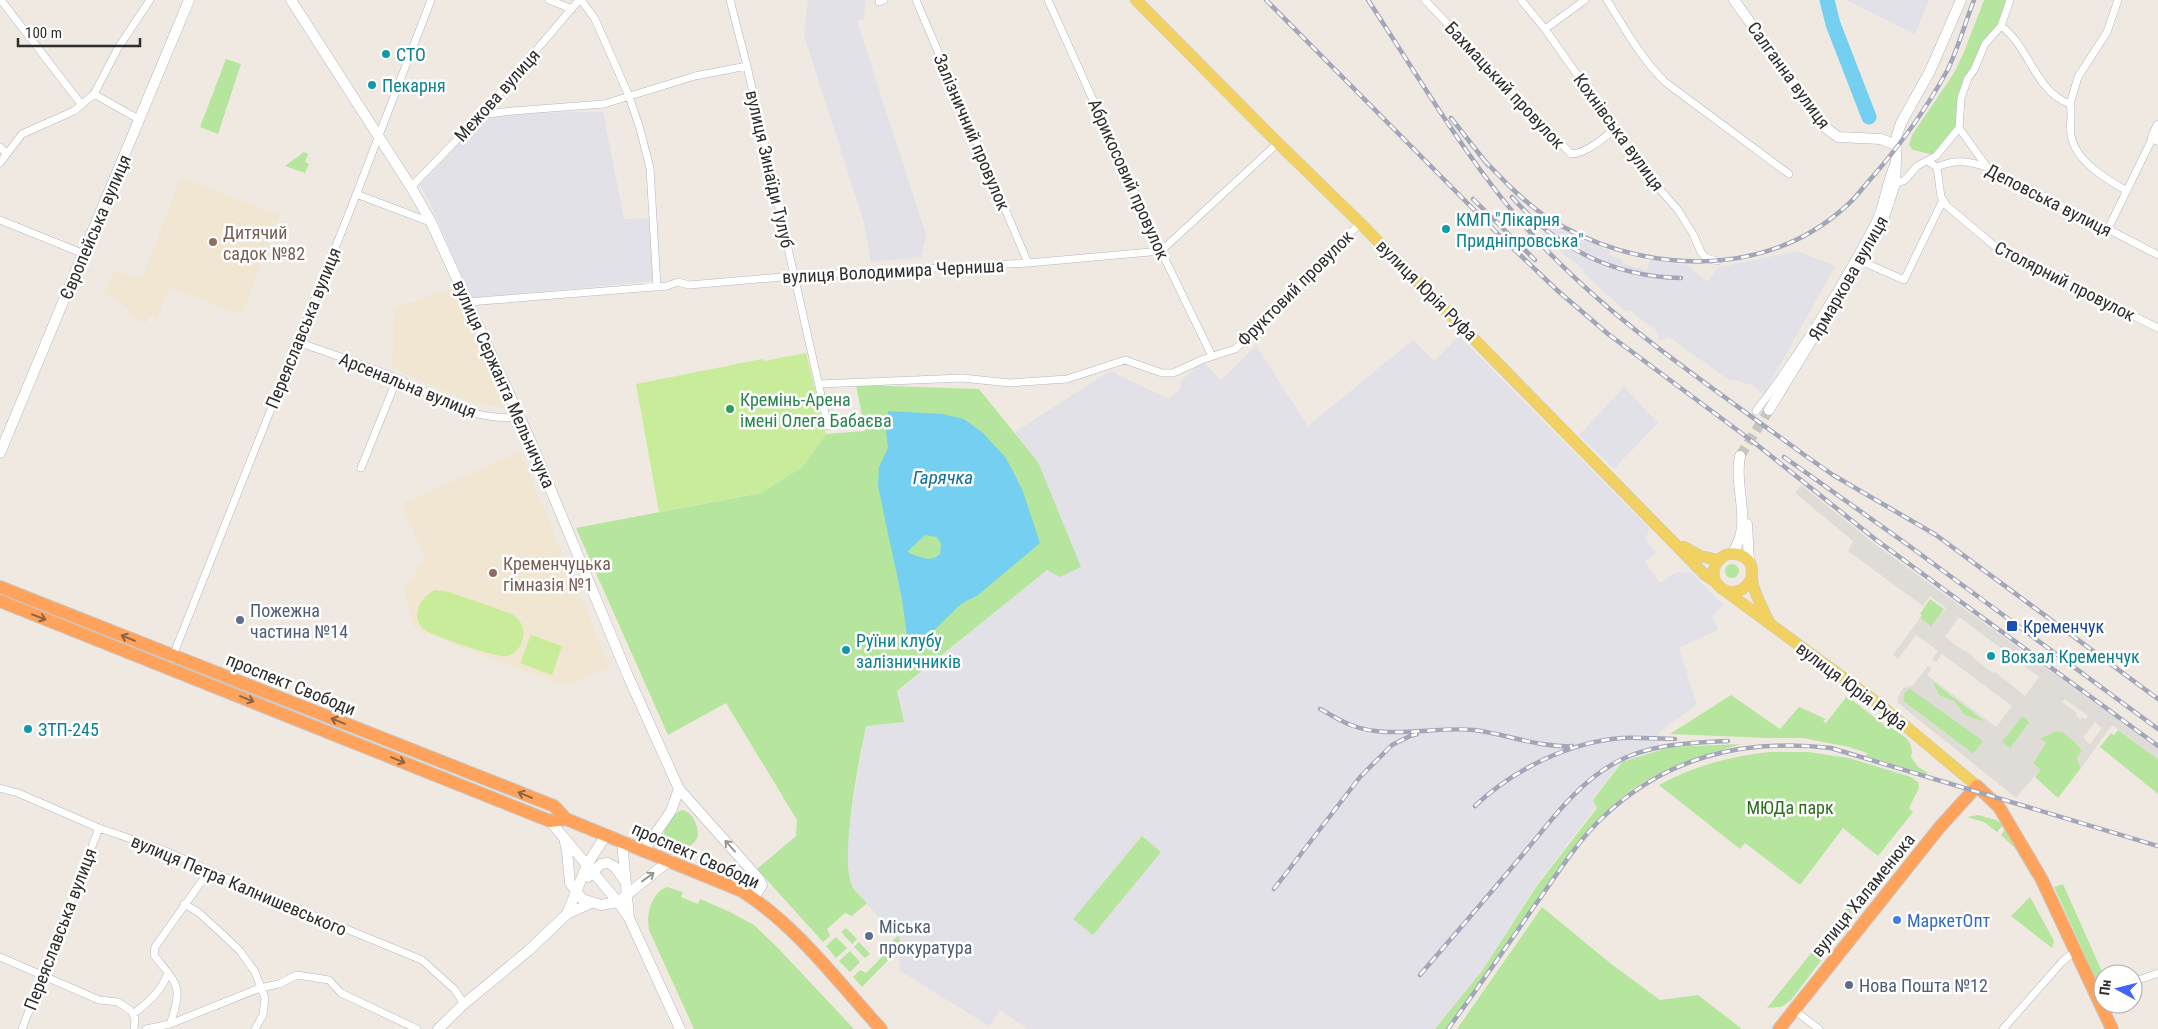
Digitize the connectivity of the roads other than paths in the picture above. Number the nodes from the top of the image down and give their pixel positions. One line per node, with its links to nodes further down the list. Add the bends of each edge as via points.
1 (1, 0): 26 (street)
2 (150, 0): 24 (street, via 118,48)
3 (189, 0): 29 (street, Європейська вулиця)
4 (291, 0): 34 (street, вулиця Сержанта Мельничука)
5 (431, 0): 34 (street, Переяславська вулиця)
6 (549, 0): 20 (street)
7 (580, 0): 20 (street, Межова вулиця); 25 (street, via 595,20)
8 (730, 0): 23 (street, вулиця Зинаїди Тулуб)
9 (916, 0): 61 (street, Залізничний провулок)
10 (1048, 0): 56 (street, Абрикосовий провулок)
11 (1136, 0): 37 (main road, вулиця Юрія Руфа)
12 (1424, 0): 33 (street, Бахмацький провулок, via 1571,154 1586,150)
13 (1521, 0): 22 (street, Кохнівська вулиця)
14 (1585, 0): 22 (street)
15 (1607, 0): 46 (street, via 1638,51 1665,82)
16 (1734, 0): 35 (street, Салганна вулиця, via 1826,128 1846,138)
17 (1961, 0): 30 (street, Ярмаркова вулиця, via 1930,71)
18 (2010, 0): 21 (street)
19 (2118, 0): 27 (street, via 2107,32 2078,77)
20 (572, 9): 28 (street, Межова вулиця)
21 (2001, 26): 27 (street, via 2013,34 2043,84 2057,100); 32 (street, via 1985,44 1968,78 1960,98)
22 (1545, 29): 33 (street, Кохнівська вулиця)
23 (747, 66): 25 (street, via 695,76); 62 (street, вулиця Зинаїди Тулуб)
24 (94, 94): 26 (street); 29 (street)
25 (629, 96): 28 (street, via 604,104); 63 (street, via 650,168)
26 (81, 104): 40 (street, via 74,111 22,134)
27 (2070, 104): 49 (street, via 2072,142 2086,162)
28 (481, 115): 48 (street, Межова вулиця)
29 (140, 120): 57 (street, Європейська вулиця)
30 (1901, 123): 35 (street); 38 (street, Ярмаркова вулиця)
31 (2158, 126): 36 (street)
32 (1959, 128): 42 (street, via 1936,156); 45 (street)
33 (1614, 129): 59 (street, Кохнівська вулиця, via 1678,210 1701,252 1706,258)
34 (378, 136): 48 (street, вулиця Сержанта Мельничука); 50 (street, Переяславська вулиця)
35 (1881, 139): 38 (street, Салганна вулиця)
36 (2156, 139): 49 (street)
37 (1278, 143): 54 (main road, вулиця Юрія Руфа); 56 (street)
38 (1896, 145): 41 (street, Ярмаркова вулиця)
39 (0, 146): 40 (street)
40 (6, 153): 43 (street)
41 (1897, 157): 47 (street, Ярмаркова вулиця); 71 (street, via 1876,221 1812,328)
42 (1927, 160): 44 (street); 47 (street)
43 (0, 163)
44 (1937, 167): 45 (street, Деповська вулиця, via 1950,161 1965,161); 51 (street)
45 (1987, 167): 55 (street, Деповська вулиця)
46 (1789, 174)
47 (1895, 184): 60 (street, Ярмаркова вулиця, via 1885,216)
48 (411, 187): 53 (street, вулиця Сержанта Мельничука)
49 (2127, 191): 55 (street)
50 (356, 194): 53 (street); 66 (street, Переяславська вулиця)
51 (1943, 200): 60 (street, via 1904,280); 65 (street, Столярний провулок, via 1997,248)
52 (0, 220): 57 (street)
53 (431, 222): 64 (street, вулиця Сержанта Мельничука)
54 (1360, 223): 67 (street, Фруктовий провулок, via 1254,333 1235,349); 78 (main road, вулиця Юрія Руфа)
55 (2108, 229): 58 (street, Деповська вулиця)
56 (1161, 251): 61 (street, вулиця Володимира Черниша); 67 (street, Абрикосовий провулок)
57 (84, 254): 74 (street, Європейська вулиця)
58 (2158, 255)
59 (1717, 261)
60 (1861, 261): 70 (street, Ярмаркова вулиця)
61 (1028, 264): 62 (street, вулиця Володимира Черниша)
62 (794, 276): 63 (street, вулиця Володимира Черниша, via 689,285 678,282); 69 (street, вулиця Зинаїди Тулуб)
63 (657, 287): 64 (street, вулиця Володимира Черниша)
64 (468, 302): 72 (street, вулиця Сержанта Мельничука)
65 (2158, 328)
66 (298, 342): 68 (street, Арсенальна вулиця); 87 (street, Переяславська вулиця)
67 (1212, 356): 69 (street, Фруктовий провулок, via 1173,373 1162,373 1125,360 1067,379 1010,383 962,378)
68 (397, 379): 72 (street, Арсенальна вулиця, via 456,408 481,416); 76 (street)
69 (819, 384): 73 (street, вулиця Зинаїди Тулуб)
70 (1768, 410)
71 (1756, 411)
72 (520, 417): 90 (street, вулиця Сержанта Мельничука)
73 (828, 426)
74 (0, 453)
75 (1740, 456): 77 (street, via 1737,479)
76 (362, 468)
77 (1742, 511): 79 (street, via 1741,535); 81 (street, via 1747,526)
78 (1662, 531): 80 (main road, via 1700,556); 83 (main road, вулиця Юрія Руфа)
79 (1732, 553): 80 (main road); 81 (main road, via 1742,555)
80 (1718, 560): 83 (main road, via 1714,571)
81 (1750, 562): 82 (main road)
82 (1752, 579): 83 (main road, via 1737,592); 86 (main road)
83 (1720, 586): 86 (main road, вулиця Юрія Руфа)
84 (0, 587): 87 (highway, проспект Свободи, one-way to 84)
85 (0, 601): 87 (highway, проспект Свободи, one-way to 87)
86 (1772, 626): 88 (main road, вулиця Юрія Руфа, via 1879,704)
87 (171, 662): 91 (highway, проспект Свободи, one-way to 87, via 554,806); 92 (highway, проспект Свободи, one-way to 92)
88 (1977, 786): 111 (highway, via 1998,807 2013,829); 120 (highway, вулиця Халаменюка, via 1939,828)
89 (0, 788): 93 (street, вулиця Петра Калнишевського)
90 (679, 789): 97 (street, via 671,811); 105 (street, вулиця Сержанта Мельничука, one-way to 90, via 762,885 759,879)
91 (566, 819): 92 (highway, проспект Свободи); 95 (highway, проспект Свободи)
92 (550, 821): 94 (street)
93 (99, 828): 101 (street, вулиця Петра Калнишевського, via 163,850); 115 (street, Переяславська вулиця)
94 (561, 833): 99 (street); 103 (street, via 566,843 570,882)
95 (606, 835): 96 (highway, проспект Свободи); 99 (street)
96 (622, 841): 97 (highway, проспект Свободи); 102 (street)
97 (644, 850): 98 (highway, проспект Свободи)
98 (670, 860): 104 (street, one-way to 98); 105 (highway, проспект Свободи)
99 (594, 870): 100 (street, via 610,863); 100 (street, via 603,883 616,878); 103 (street); 106 (street)
100 (616, 870): 102 (street)
101 (209, 871): 108 (street); 119 (street, вулиця Петра Калнишевського, via 422,960 455,990)
102 (626, 883): 104 (street)
103 (575, 892): 107 (street); 109 (street)
104 (627, 895): 106 (street); 110 (street)
105 (754, 898): 131 (highway, проспект Свободи, via 790,928)
106 (618, 902): 107 (street, via 607,905); 110 (street)
107 (591, 903): 109 (street)
108 (184, 904): 113 (street, via 155,947 154,955); 118 (street, via 198,912 240,952 255,972)
109 (567, 914): 119 (street)
110 (629, 918): 130 (street)
111 (2076, 950): 117 (highway); 134 (street)
112 (0, 957): 115 (street)
113 (168, 972): 121 (street, via 159,989); 123 (street, via 175,980 178,992)
114 (2158, 973): 116 (street)
115 (44, 975): 121 (street, via 99,1000 118,1002); 124 (street, Переяславська вулиця)
116 (2143, 978)
117 (2093, 982)
118 (260, 988): 123 (street); 127 (street, via 265,998 263,1015); 128 (street, via 279,984 297,975 329,980 341,993)
119 (464, 1004): 129 (street)
120 (1794, 1010): 132 (highway, вулиця Халаменюка); 133 (street)
121 (132, 1014): 125 (street)
122 (2107, 1014): 135 (highway)
123 (170, 1024): 126 (street)
124 (22, 1029)
125 (134, 1029)
126 (146, 1029)
127 (254, 1029)
128 (417, 1029)
129 (438, 1029)
130 (680, 1029)
131 (881, 1029)
132 (1779, 1029)
133 (1819, 1029)
134 (2003, 1029)
135 (2112, 1029)

